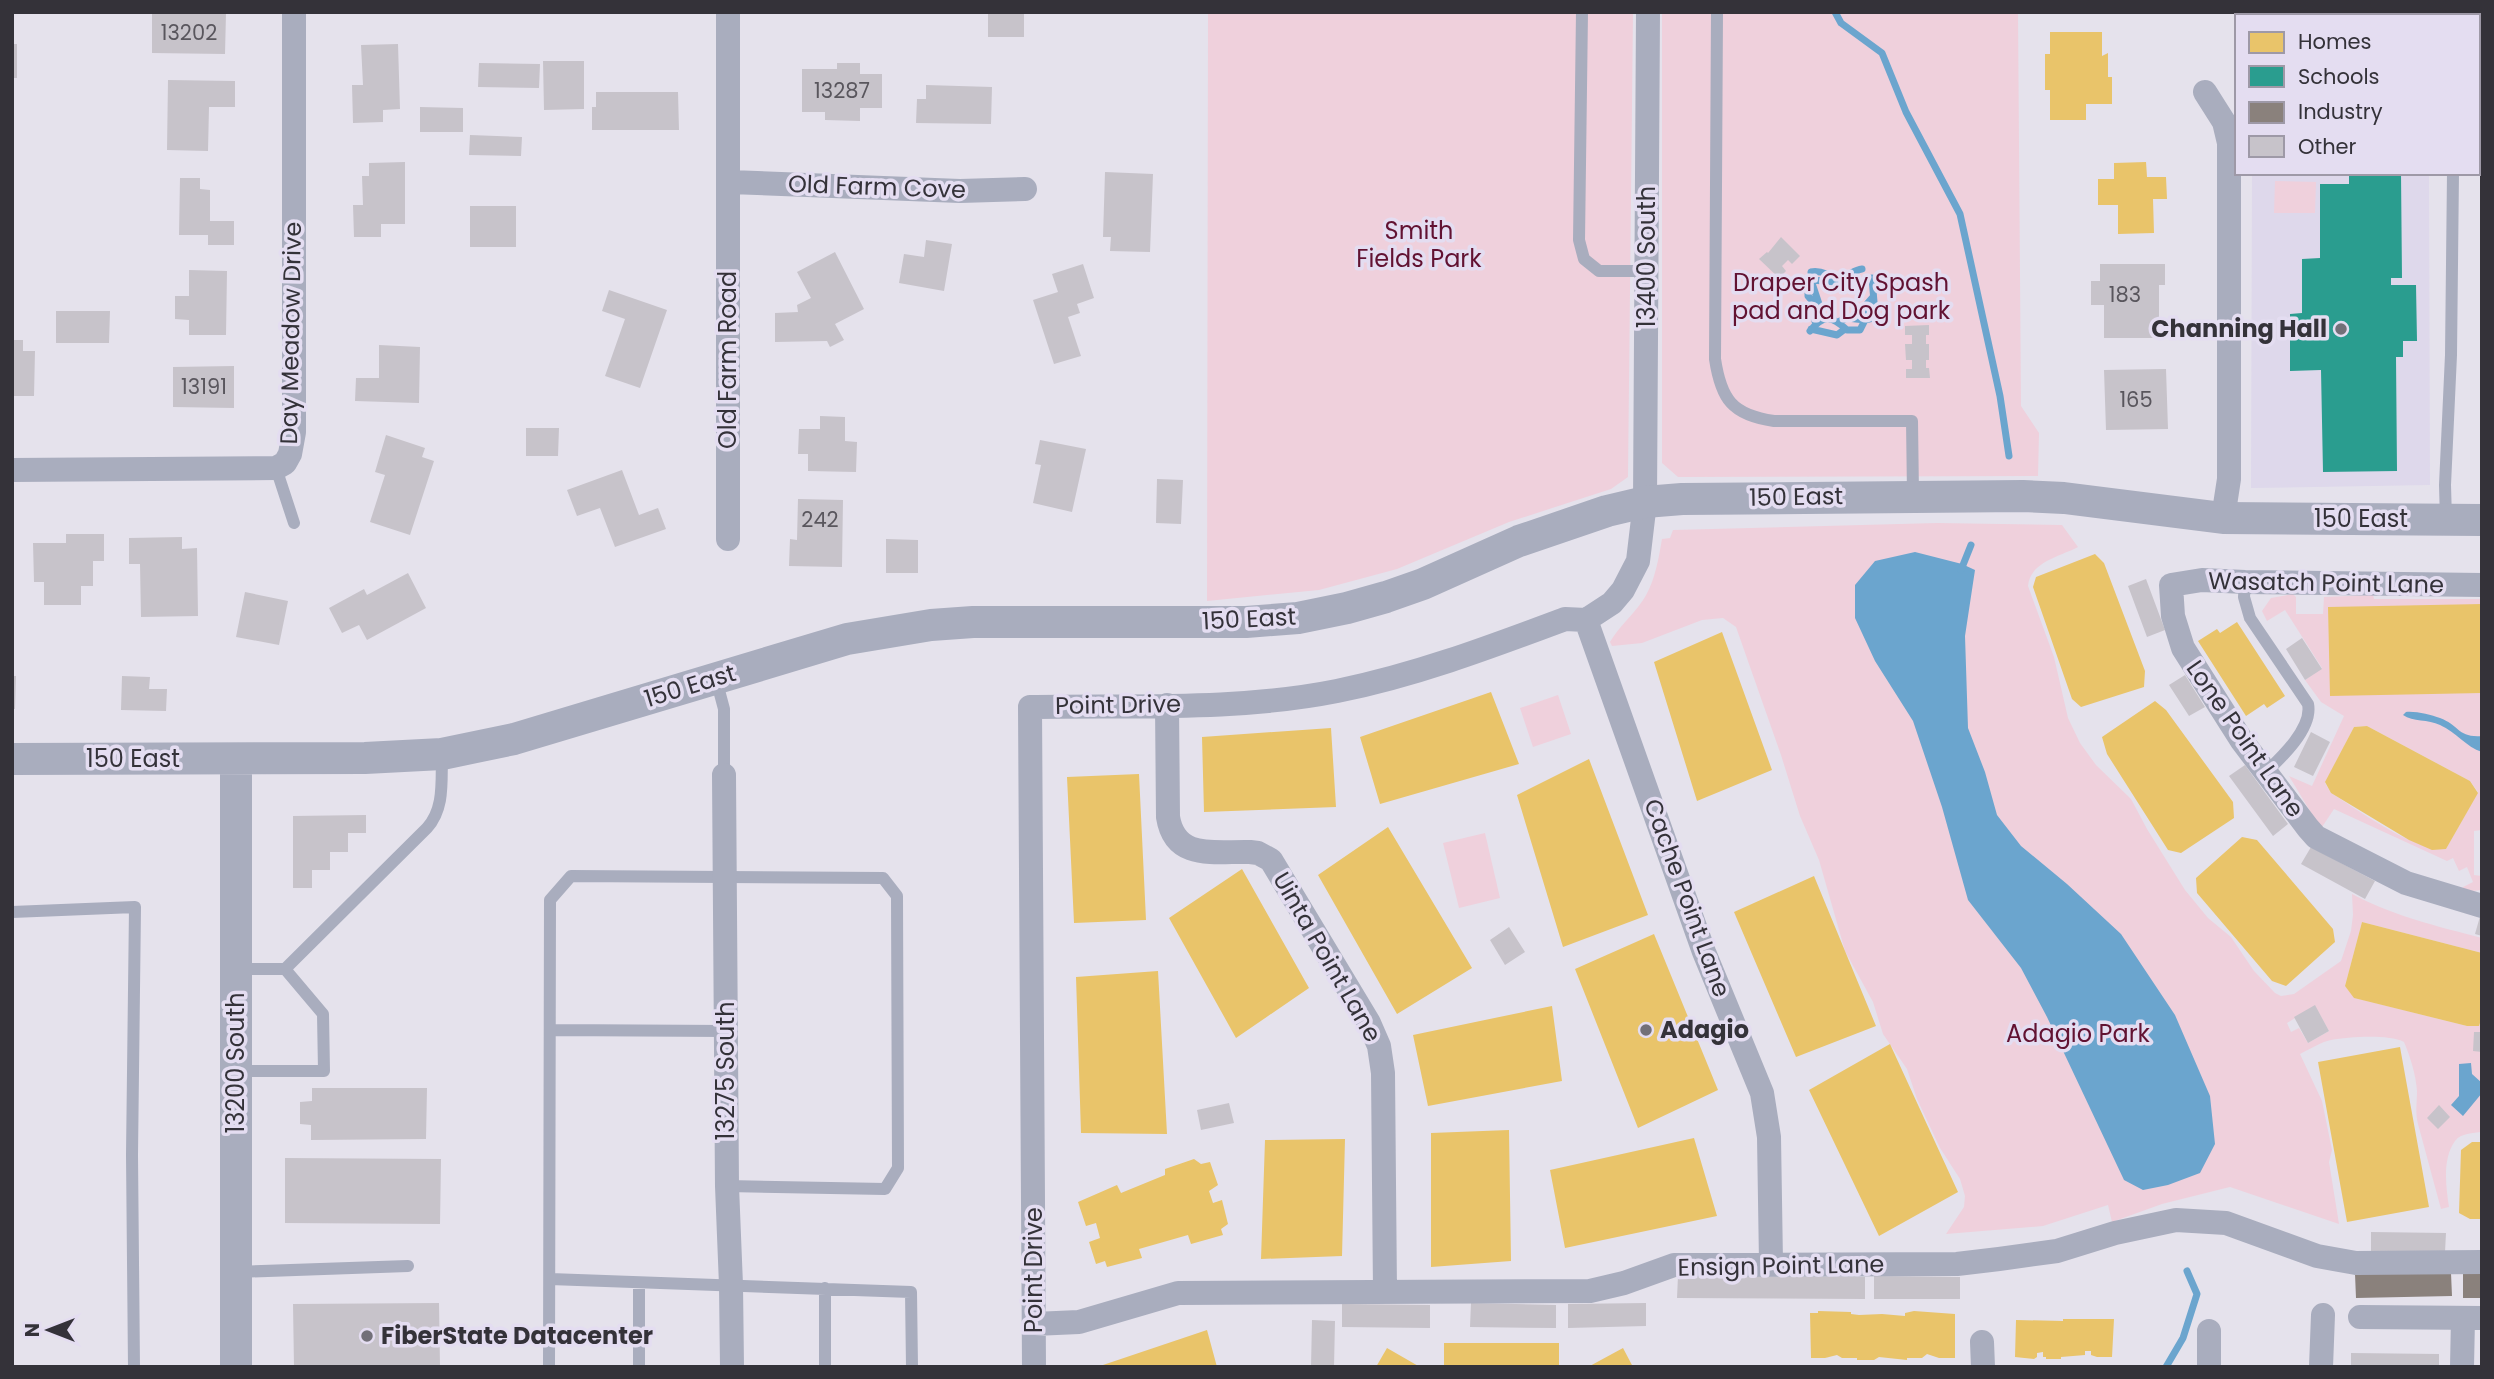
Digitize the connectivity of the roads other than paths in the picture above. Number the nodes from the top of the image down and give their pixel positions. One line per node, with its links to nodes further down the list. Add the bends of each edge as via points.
1 (294, 12): 11 (street, Day Meadow Drive, via 294,432 290,454)
2 (728, 12): 8 (street)
3 (1582, 12): 10 (lane, via 1579,240 1584,259 1600,271)
4 (1648, 12): 10 (street, 13400 South)
5 (1717, 12): 13 (lane, via 1719,381 1726,398 1739,411 1756,418 1912,421)
6 (2205, 92): 15 (street, via 2224,122 2229,143 2228,479)
7 (2453, 175): 16 (lane)
8 (730, 182): 9 (street, Old Farm Cove, via 960,191); 19 (street, Old Farm Road)
9 (1025, 189)
10 (1647, 271): 14 (street, 13400 South)
11 (276, 468): 12 (street, Day Meadow Drive); 18 (lane)
12 (12, 470)
13 (1913, 495): 14 (street, 150 East); 15 (street, 150 East, via 2064,498)
14 (1645, 502): 23 (street, Point Drive, via 1642,545 1632,576 1612,603); 24 (street, 150 East, via 1558,526 1387,597 1310,615 1246,622 931,625 847,639)
15 (2223, 518): 16 (street, 150 East)
16 (2446, 519): 17 (street, 150 East)
17 (2482, 520)
18 (295, 523)
19 (728, 539)
20 (2245, 582): 21 (street, Wasatch Point Lane); 22 (street, Wasatch Point Lane); 29 (lane, via 2250,618 2309,710 2286,754)
21 (2171, 584): 29 (street, Lone Point Lane, via 2173,616 2183,648)
22 (2482, 585)
23 (1586, 620): 25 (street, Point Drive, via 1565,619 1399,678 1335,692 1282,700); 41 (street, Cache Point Lane, via 1704,952 1762,1093 1769,1137)
24 (716, 679): 26 (street, 150 East, via 514,739); 30 (lane, via 724,709)
25 (1167, 705): 48 (street, Uinta Point Lane, via 1168,817 1173,834 1194,851 1250,852 1271,860 1379,1046); 52 (street, Point Drive, via 1030,707)
26 (442, 754): 28 (street, 150 East); 35 (lane, via 435,819)
27 (12, 759): 28 (street, 150 East)
28 (236, 759): 34 (street, 13200 South)
29 (2265, 773): 32 (street, Lone Point Lane, via 2316,837 2406,883)
30 (724, 775): 31 (street, 13275 South)
31 (725, 878): 36 (lane, via 571,876 550,900); 37 (street, 13275 South); 39 (lane, via 883,878 897,896 898,1168 885,1189)
32 (2482, 906)
33 (12, 912): 54 (lane, via 135,907)
34 (236, 969): 35 (lane); 38 (street, 13200 South)
35 (285, 969): 38 (lane, via 323,1014 324,1071)
36 (550, 1030): 37 (lane); 44 (lane)
37 (726, 1031): 39 (street, 13275 South)
38 (236, 1071): 43 (street, 13200 South)
39 (727, 1186): 46 (street, 13275 South)
40 (2482, 1262): 41 (street, Ensign Point Lane, via 2356,1263 2317,1256 2226,1223 2193,1220 2160,1222 2057,1251 1957,1264)
41 (1771, 1263): 48 (street, Ensign Point Lane, via 1674,1265 1590,1291)
42 (408, 1266): 43 (lane)
43 (236, 1272): 55 (street, 13200 South)
44 (550, 1279): 45 (lane); 56 (lane)
45 (639, 1283): 46 (lane); 57 (lane)
46 (732, 1285): 47 (lane); 58 (street, 13275 South)
47 (825, 1289): 59 (lane); 60 (lane, via 911,1292)
48 (1385, 1292): 52 (street, Ensign Point Lane, via 1178,1293 1079,1322)
49 (2323, 1315): 63 (street)
50 (2360, 1317): 51 (street)
51 (2473, 1318): 64 (street)
52 (1034, 1324): 61 (street, Point Drive)
53 (2209, 1331): 62 (street)
54 (134, 1367)
55 (236, 1367)
56 (550, 1367)
57 (639, 1367)
58 (732, 1367)
59 (825, 1367)
60 (912, 1367)
61 (1034, 1367)
62 (2208, 1367)
63 (2321, 1367)
64 (2462, 1367)

